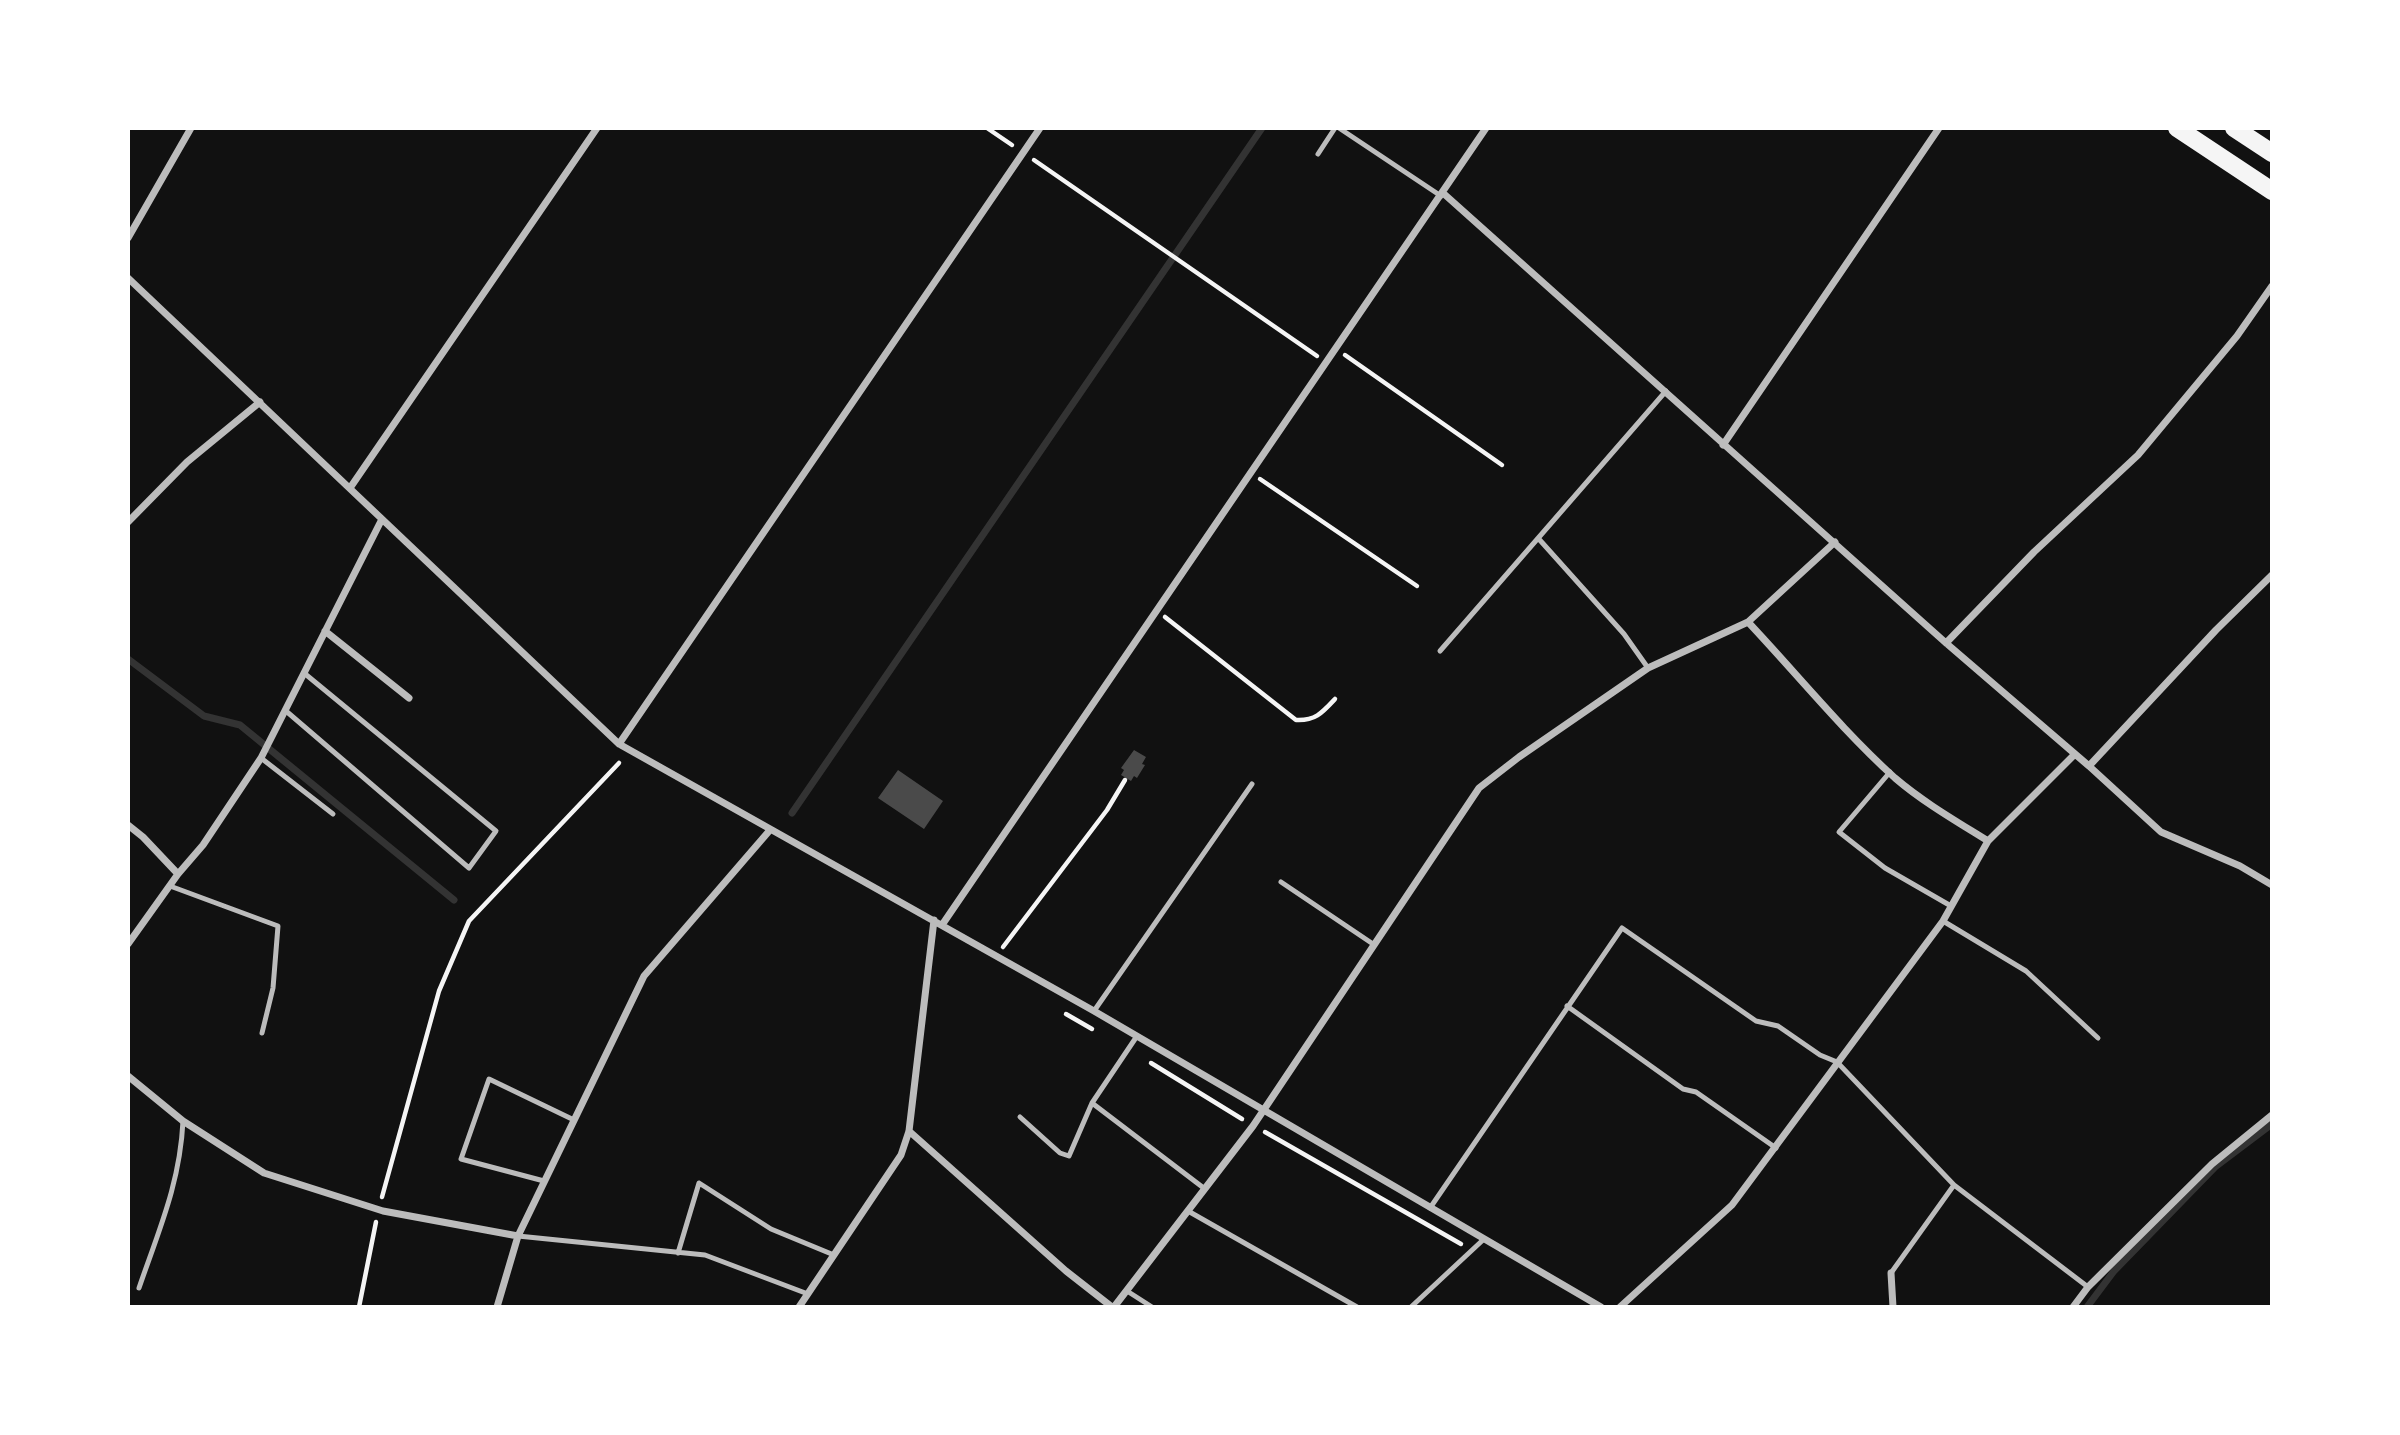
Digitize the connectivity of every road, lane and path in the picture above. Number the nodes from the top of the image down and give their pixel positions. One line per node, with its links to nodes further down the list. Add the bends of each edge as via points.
1 (191, 128): 15 (street)
2 (597, 128): 25 (street)
3 (987, 128): 10 (path)
4 (1040, 128): 10 (street)
5 (1337, 128): 12 (lane); 14 (lane)
6 (1486, 128): 14 (street)
7 (1939, 128): 22 (street)
8 (2178, 128): 13 (main road)
9 (2234, 128): 11 (main road)
10 (1023, 153): 19 (path); 42 (street)
11 (2272, 153)
12 (1318, 154)
13 (2272, 191)
14 (1442, 194): 18 (street); 20 (street)
15 (128, 239)
16 (128, 278): 21 (street)
17 (2272, 286): 35 (street, via 2138,456 2034,552)
18 (1336, 348): 19 (street); 23 (path)
19 (1326, 362): 24 (street)
20 (1666, 391): 22 (street); 28 (lane)
21 (260, 402): 25 (street); 27 (street, via 187,462)
22 (1723, 445): 29 (street)
23 (1502, 465)
24 (1251, 472): 31 (path); 32 (street)
25 (350, 488): 26 (street)
26 (382, 519): 34 (street); 42 (street)
27 (128, 522)
28 (1538, 538): 36 (lane); 37 (lane, via 1625,634)
29 (1835, 542): 33 (street); 35 (street)
30 (2272, 575): 46 (street)
31 (1417, 586)
32 (1157, 610): 40 (path, via 1296,720 1310,721); 61 (street)
33 (1748, 622): 37 (street); 47 (street)
34 (325, 631): 38 (street); 39 (street)
35 (1946, 643): 43 (street)
36 (1440, 651)
37 (1648, 668): 63 (street, via 1479,788)
38 (304, 673): 41 (street); 41 (lane, via 496,831 468,868)
39 (409, 698)
40 (1335, 699)
41 (286, 711): 44 (street)
42 (619, 744): 52 (street)
43 (2076, 754): 46 (street); 53 (street)
44 (261, 758): 50 (lane); 54 (street)
45 (619, 763): 84 (path, via 469,920 439,991)
46 (2089, 766): 56 (street, via 2161,832 2241,866)
47 (1890, 772): 53 (street, via 1933,807); 58 (lane, via 1839,832 1885,868)
48 (1125, 780): 64 (path)
49 (1252, 784): 66 (lane)
50 (333, 814)
51 (128, 825): 54 (street)
52 (770, 830): 59 (street); 76 (street, via 644,976)
53 (1988, 841): 58 (street)
54 (178, 874): 57 (street)
55 (1281, 882): 63 (lane)
56 (2272, 885)
57 (170, 886): 62 (street); 67 (lane, via 278,926 273,988)
58 (1951, 906): 60 (street)
59 (934, 920): 61 (street); 78 (street)
60 (1943, 922): 69 (lane, via 2026,971); 70 (street)
61 (942, 925): 64 (street)
62 (128, 944)
63 (1373, 944): 73 (street)
64 (996, 956): 66 (street)
65 (1567, 1006): 70 (lane, via 1622,928 1756,1021 1778,1026); 79 (lane); 83 (lane)
66 (1094, 1011): 68 (street)
67 (262, 1033)
68 (1137, 1036): 72 (lane); 73 (street)
69 (2098, 1038)
70 (1837, 1062): 79 (street); 81 (lane)
71 (128, 1076): 77 (street)
72 (1092, 1103): 75 (lane, via 1069,1156); 82 (lane)
73 (1262, 1110): 82 (street); 83 (street)
74 (2272, 1115): 91 (street, via 2212,1164)
75 (1020, 1117)
76 (574, 1120): 80 (street); 80 (lane, via 489,1079 461,1159)
77 (183, 1121): 84 (street, via 264,1173); 92 (lane, via 174,1185)
78 (909, 1131): 89 (street, via 901,1155); 98 (street)
79 (1776, 1148): 103 (street, via 1732,1205)
80 (544, 1181): 86 (street)
81 (1954, 1185): 90 (lane); 91 (lane)
82 (1205, 1189): 85 (street)
83 (1430, 1208): 87 (street)
84 (379, 1209): 86 (street); 95 (path)
85 (1188, 1210): 93 (street); 100 (lane)
86 (518, 1236): 88 (lane); 96 (street)
87 (1484, 1239): 101 (lane); 102 (street)
88 (678, 1253): 89 (lane, via 699,1183 771,1229); 94 (lane, via 705,1255)
89 (834, 1255): 94 (street)
90 (1891, 1273): 104 (street)
91 (2088, 1287): 105 (street)
92 (139, 1288)
93 (1127, 1290): 98 (street); 99 (lane)
94 (808, 1294): 97 (street)
95 (359, 1307)
96 (497, 1307)
97 (799, 1307)
98 (1113, 1307)
99 (1152, 1307)
100 (1357, 1307)
101 (1410, 1307)
102 (1601, 1307)
103 (1620, 1307)
104 (1893, 1307)
105 (2073, 1307)

